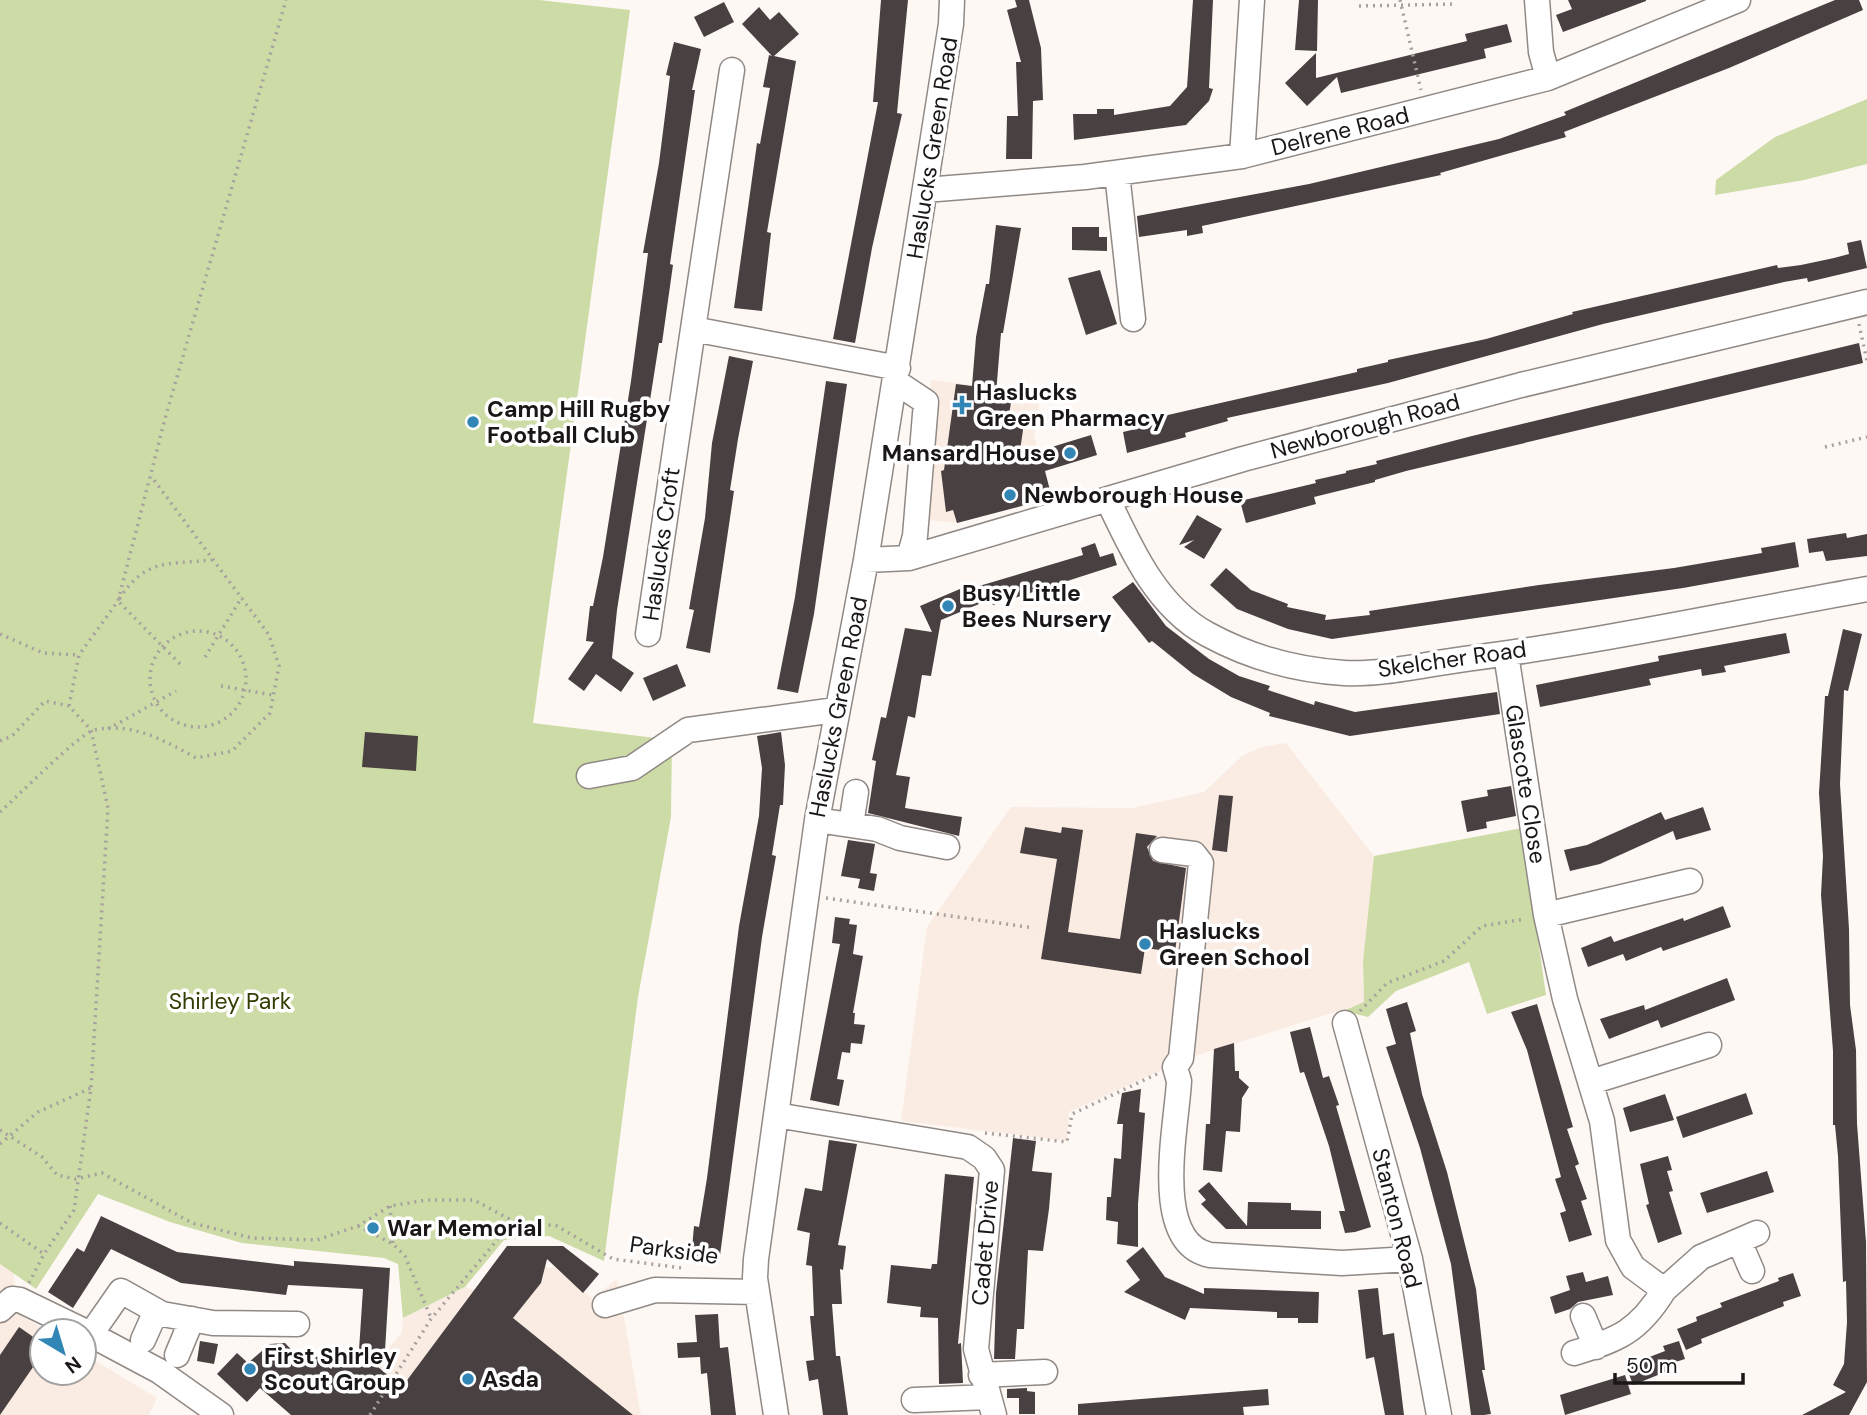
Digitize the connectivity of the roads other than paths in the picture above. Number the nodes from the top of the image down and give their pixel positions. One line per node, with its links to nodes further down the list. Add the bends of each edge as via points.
1 (952, 0): 9 (street, Haslucks Green Road)
2 (1252, 0): 7 (street)
3 (1537, 0): 6 (street)
4 (1738, 0): 6 (street, Delrene Road)
5 (732, 70): 12 (street, Haslucks Croft)
6 (1548, 78): 7 (street, Delrene Road)
7 (1242, 156): 8 (street, Delrene Road)
8 (1117, 173): 9 (street, Delrene Road); 11 (street)
9 (925, 190): 13 (street, Haslucks Green Road)
10 (1861, 303): 14 (street, Newborough Road, via 1521,385)
11 (1133, 319)
12 (693, 329): 13 (street); 18 (street, Haslucks Croft)
13 (897, 375): 15 (street, via 926,402 915,536); 16 (street, Haslucks Green Road)
14 (1108, 500): 15 (street, Newborough Road); 19 (street, Skelcher Road, via 1142,567 1181,615 1206,634 1276,663 1347,673)
15 (909, 558): 16 (street, Newborough Road)
16 (866, 560): 20 (street, Haslucks Green Road)
17 (1867, 589): 19 (street, Skelcher Road)
18 (648, 634)
19 (1506, 654): 28 (street, Glascote Close)
20 (836, 709): 21 (street, via 688,730 632,768); 23 (street, Haslucks Green Road)
21 (589, 776)
22 (856, 792): 24 (street)
23 (817, 820): 24 (street); 32 (street, Haslucks Green Road)
24 (850, 825): 25 (street)
25 (947, 846)
26 (1163, 850): 33 (street, via 1194,853 1201,863 1177,1074 1172,1205 1182,1238 1198,1252 1342,1263)
27 (1690, 881): 28 (street)
28 (1546, 915): 31 (street, Glascote Close, via 1565,999)
29 (1345, 1023): 33 (street, Stanton Road)
30 (1709, 1045): 31 (street)
31 (1591, 1082): 35 (street, Glascote Close, via 1602,1121 1618,1240 1633,1267)
32 (776, 1115): 36 (street, Haslucks Green Road, via 757,1259); 49 (street, Cadet Drive, via 968,1147 984,1158 992,1170 976,1349)
33 (1410, 1259): 53 (street, Stanton Road)
34 (1752, 1271): 35 (street, via 1748,1237 1701,1257)
35 (1664, 1290): 41 (street, via 1648,1317 1612,1341 1585,1350)
36 (757, 1292): 38 (street, via 655,1290); 52 (street, Haslucks Green Road)
37 (10, 1305): 40 (street)
38 (605, 1305)
39 (156, 1311): 42 (street, via 121,1290); 43 (street); 46 (street)
40 (44, 1317)
41 (1583, 1317)
42 (98, 1318)
43 (192, 1320): 44 (street); 47 (street)
44 (297, 1324)
45 (98, 1338): 51 (street, via 159,1371)
46 (143, 1340)
47 (177, 1355)
48 (1045, 1372): 49 (street)
49 (988, 1396): 50 (street)
50 (914, 1400)
51 (221, 1415)
52 (776, 1415)
53 (1439, 1415)

